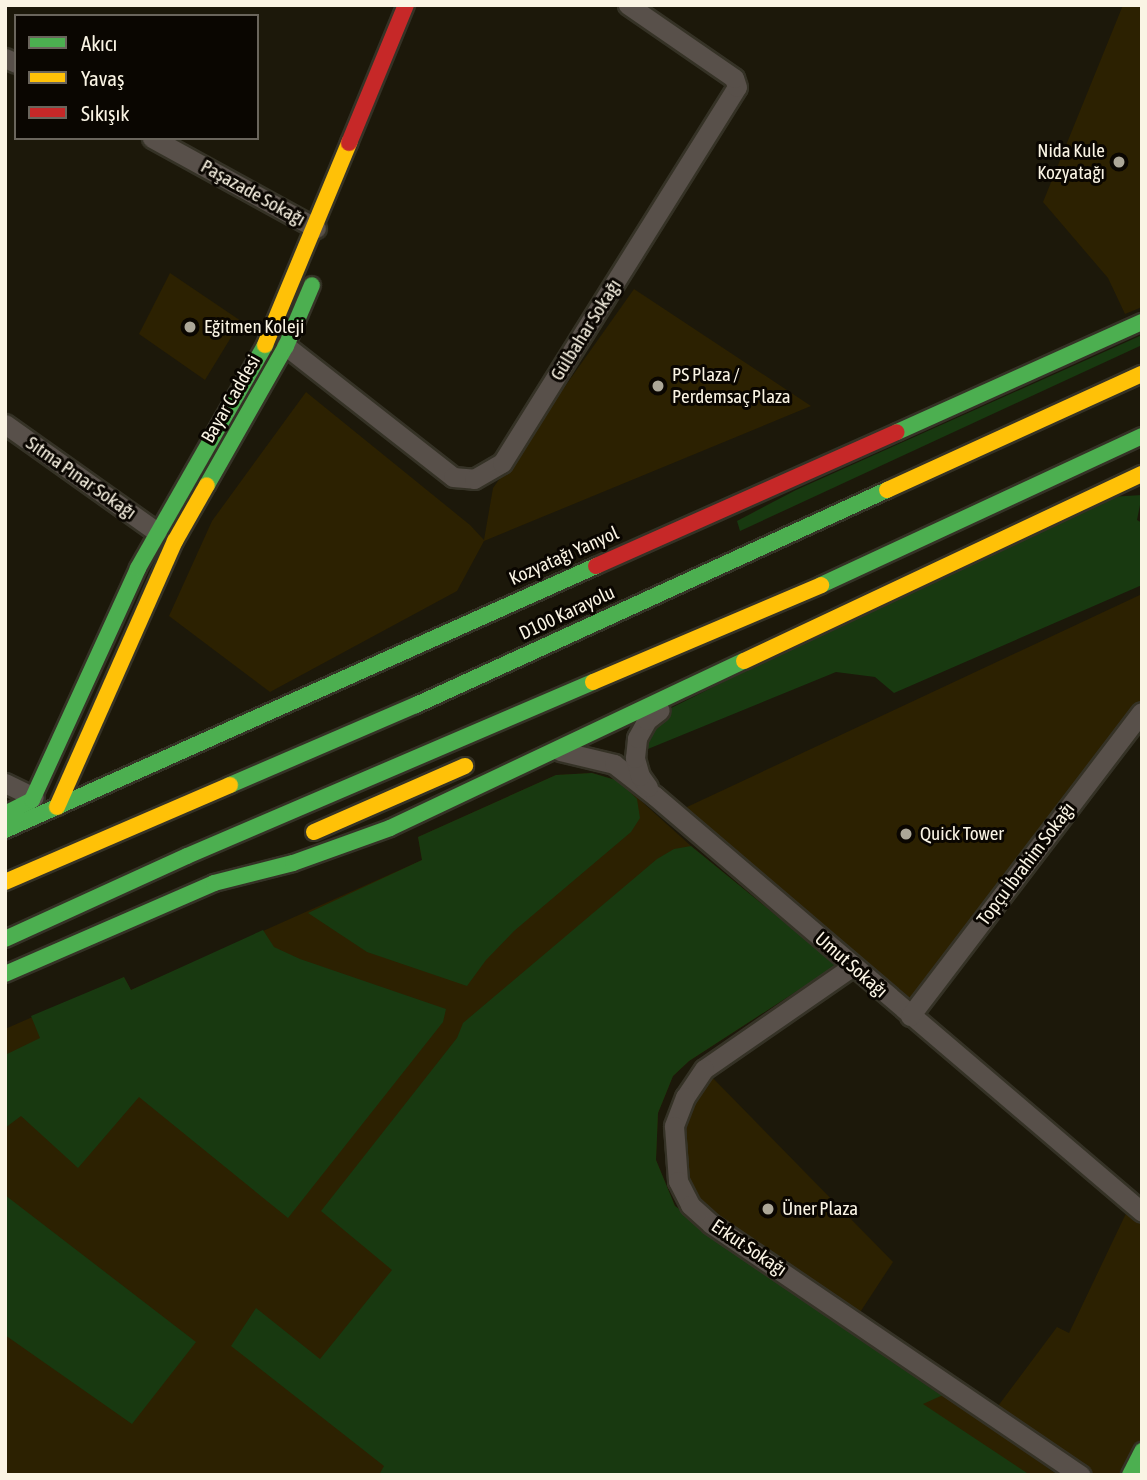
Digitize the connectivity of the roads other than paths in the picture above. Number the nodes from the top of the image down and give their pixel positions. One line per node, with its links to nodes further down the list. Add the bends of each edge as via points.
1 (406, 5): 4 (main road, Bayar Caddesi)
2 (628, 5): 7 (street, Gülbahar Sokağı, via 734,78 736,89 499,466 474,479 453,477)
3 (156, 140): 4 (street, Paşazade Sokağı)
4 (316, 228): 14 (main road, Bayar Caddesi, via 270,336)
5 (316, 274): 7 (main road, Bayar Caddesi)
6 (1142, 322): 24 (main road, Kozyatağı Yanyol)
7 (286, 346): 24 (main road, Bayar Caddesi, via 175,541)
8 (1142, 374): 29 (main road, D100 Karayolu, via 416,705)
9 (5, 424): 14 (street, Sıtma Pınar Sokağı)
10 (1142, 436): 15 (main road)
11 (1142, 474): 13 (main road)
12 (1142, 495): 13 (street)
13 (1093, 498): 17 (main road)
14 (157, 532): 23 (main road, Bayar Caddesi)
15 (853, 571): 16 (main road); 31 (main road, via 187,856)
16 (688, 660)
17 (690, 687): 19 (main road); 22 (street, via 647,720 637,738 635,758 640,776)
18 (1142, 712): 34 (street, Topçu İbrahim Sokağı)
19 (545, 753): 22 (street, Umut Sokağı, via 565,751 614,764); 30 (main road, via 390,828 293,863)
20 (486, 756): 27 (main road)
21 (5, 783): 23 (street)
22 (655, 796): 32 (street, Umut Sokağı)
23 (34, 797): 24 (main road); 25 (main road)
24 (57, 807): 26 (main road, Kozyatağı Yanyol)
25 (5, 814)
26 (5, 830)
27 (300, 839)
28 (275, 851): 30 (main road)
29 (5, 882)
30 (214, 883): 33 (main road)
31 (5, 939)
32 (853, 966): 34 (street, Umut Sokağı); 37 (street, Erkut Sokağı, via 704,1069 685,1097 674,1126 678,1181 690,1205 711,1224)
33 (5, 975)
34 (910, 1016): 35 (street, Umut Sokağı)
35 (1142, 1212)
36 (1142, 1451): 38 (main road)
37 (1081, 1475)
38 (1130, 1475)

